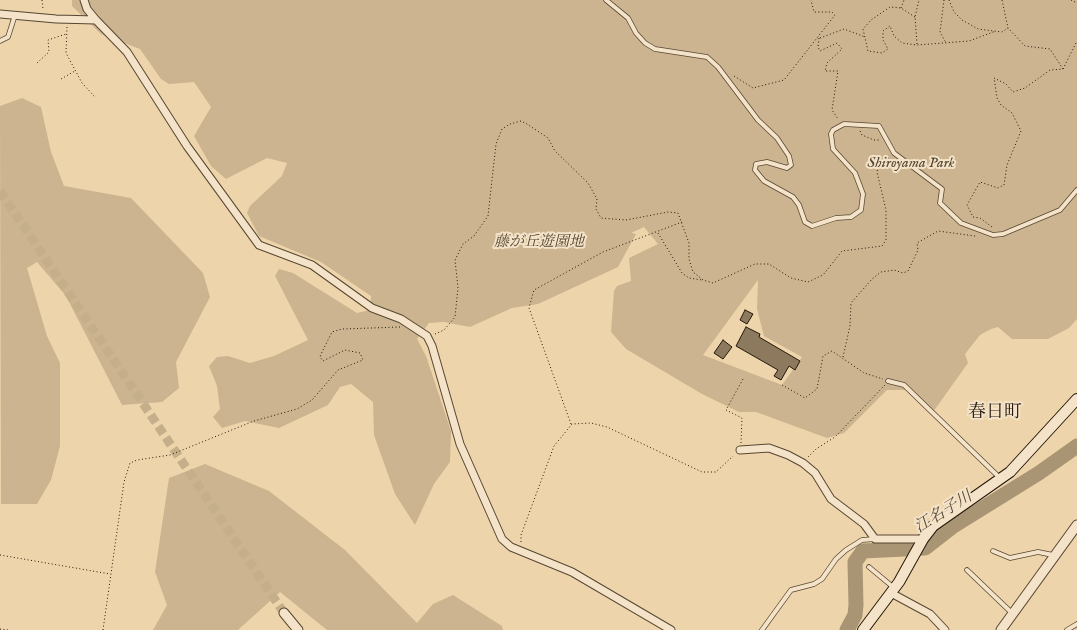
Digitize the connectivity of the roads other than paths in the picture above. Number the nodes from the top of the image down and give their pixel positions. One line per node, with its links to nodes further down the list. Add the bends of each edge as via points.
1 (84, 0): 5 (street)
2 (606, 0): 7 (lane, via 628,18 645,43 655,49 707,57 718,67 789,156 791,165 787,168 767,162 756,164 755,170 764,181 793,197 805,222 812,226 851,217 861,210 863,194 856,172 833,149 831,134 841,126 855,124 879,126 894,154 942,189 940,204 961,223 993,235 1003,234 1060,210)
3 (0, 14): 4 (street)
4 (15, 15): 5 (street); 6 (lane, via 8,37)
5 (96, 20): 25 (street, via 127,52 187,146 259,245 312,265 372,308 401,319 427,336 460,444 497,531 511,547 572,572)
6 (0, 40)
7 (1077, 190)
8 (888, 381): 11 (lane, via 904,385)
9 (1077, 399): 11 (main road)
10 (740, 450): 13 (street, via 768,448 803,463 815,473 832,500 864,524)
11 (1001, 479): 14 (main road, via 939,521)
12 (1077, 525): 16 (street)
13 (875, 539): 14 (street); 26 (lane, via 862,540 846,550 814,584 791,590)
14 (922, 540): 19 (main road)
15 (992, 551): 16 (lane, via 1010,558 1038,552)
16 (1055, 556): 21 (street)
17 (868, 567): 19 (lane)
18 (967, 570): 21 (lane)
19 (893, 590): 27 (main road); 28 (street, via 930,614)
20 (284, 613): 24 (street)
21 (1013, 614): 23 (street)
22 (1077, 624): 29 (lane)
23 (1004, 629)
24 (298, 630)
25 (671, 630)
26 (762, 630)
27 (864, 630)
28 (945, 630)
29 (1067, 630)

